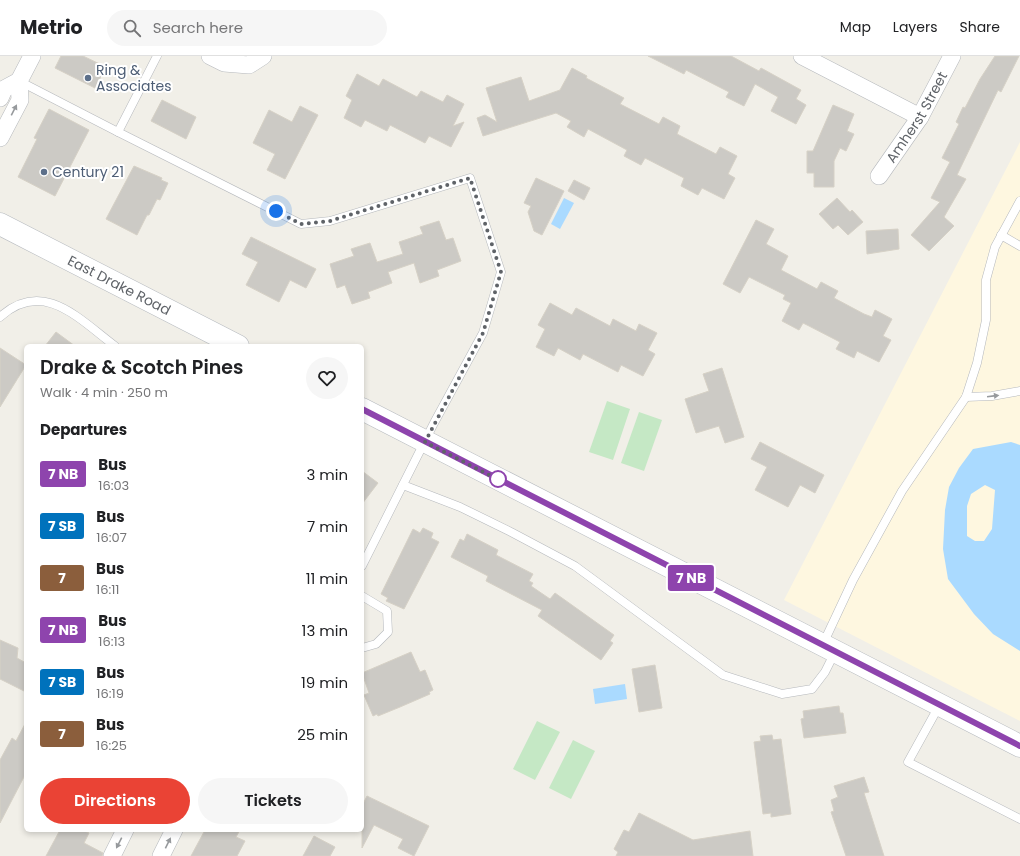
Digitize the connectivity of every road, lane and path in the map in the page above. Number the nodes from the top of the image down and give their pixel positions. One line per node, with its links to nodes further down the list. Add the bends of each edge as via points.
1 (32, 56): 7 (street)
2 (157, 56): 10 (lane)
3 (210, 56): 4 (street, via 224,63 249,65)
4 (263, 56)
5 (802, 56): 9 (street)
6 (952, 56): 9 (street, Amherst Street)
7 (19, 81): 8 (street, via 4,89); 10 (lane); 11 (street, one-way to 7, via 20,100)
8 (0, 98)
9 (920, 117): 12 (street, Amherst Street)
10 (118, 132): 23 (lane, via 301,224 330,221 470,178 501,272 483,333)
11 (0, 138)
12 (879, 176)
13 (1020, 201): 15 (lane)
14 (0, 224): 19 (main road, East Drake Road)
15 (1001, 235): 16 (lane); 21 (lane, via 986,280 986,320 977,363)
16 (1020, 246)
17 (0, 317): 18 (lane, via 9,308 35,300 61,305)
18 (112, 344)
19 (234, 344)
20 (1020, 391): 21 (lane, one-way to 20)
21 (966, 397): 28 (lane, via 902,492 852,580)
22 (364, 410): 23 (main road)
23 (425, 442): 24 (lane); 28 (main road)
24 (403, 485): 25 (lane); 28 (lane, via 460,507 575,566 723,675 782,694 812,689 825,672)
25 (364, 562)
26 (364, 597): 27 (lane, via 387,612 388,632 376,644)
27 (364, 647)
28 (829, 648): 29 (main road)
29 (940, 705): 30 (main road); 31 (lane, via 908,762)
30 (1020, 746)
31 (1020, 819)
32 (124, 832): 34 (street, one-way to 34)
33 (173, 832): 35 (street, one-way to 33)
34 (112, 856)
35 (161, 856)

